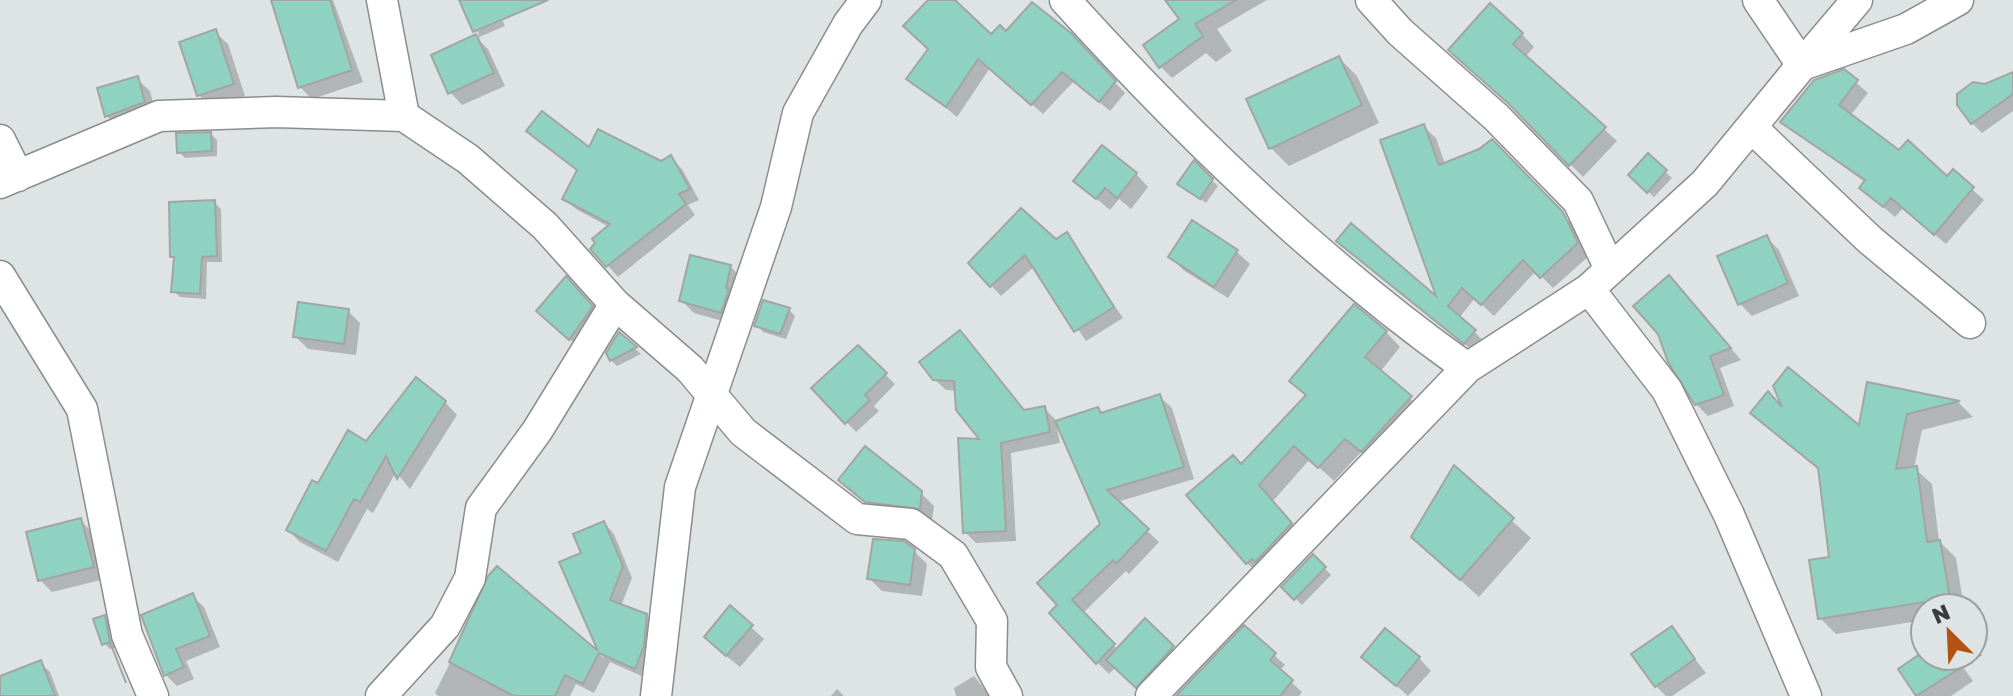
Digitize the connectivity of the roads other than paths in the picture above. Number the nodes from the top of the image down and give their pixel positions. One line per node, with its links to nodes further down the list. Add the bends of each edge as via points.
1 (382, 0): 9 (street)
2 (866, 0): 18 (street, via 798,113 776,207)
3 (1065, 0): 17 (street, via 1123,64 1253,188 1387,310)
4 (1371, 0): 14 (street, via 1578,201)
5 (1758, 0): 8 (street)
6 (1857, 0): 8 (street)
7 (1958, 0): 8 (street, via 1906,29)
8 (1802, 65): 10 (street)
9 (404, 116): 12 (street, via 159,116); 15 (street, via 468,159 545,226)
10 (1751, 127): 14 (street, via 1705,183); 16 (street, via 1870,240)
11 (0, 140): 12 (street)
12 (9, 180)
13 (0, 276): 19 (street, via 82,409 127,635)
14 (1600, 279): 17 (street); 24 (street, via 1667,390 1729,515)
15 (615, 304): 18 (street); 20 (street, via 537,431 481,508 470,578 445,626)
16 (1970, 323)
17 (1467, 368): 23 (street)
18 (713, 396): 21 (street, via 680,487); 22 (street, via 743,432 857,519 911,524 953,555 992,621 991,667)
19 (153, 696)
20 (381, 696)
21 (656, 696)
22 (1007, 696)
23 (1151, 696)
24 (1806, 696)

